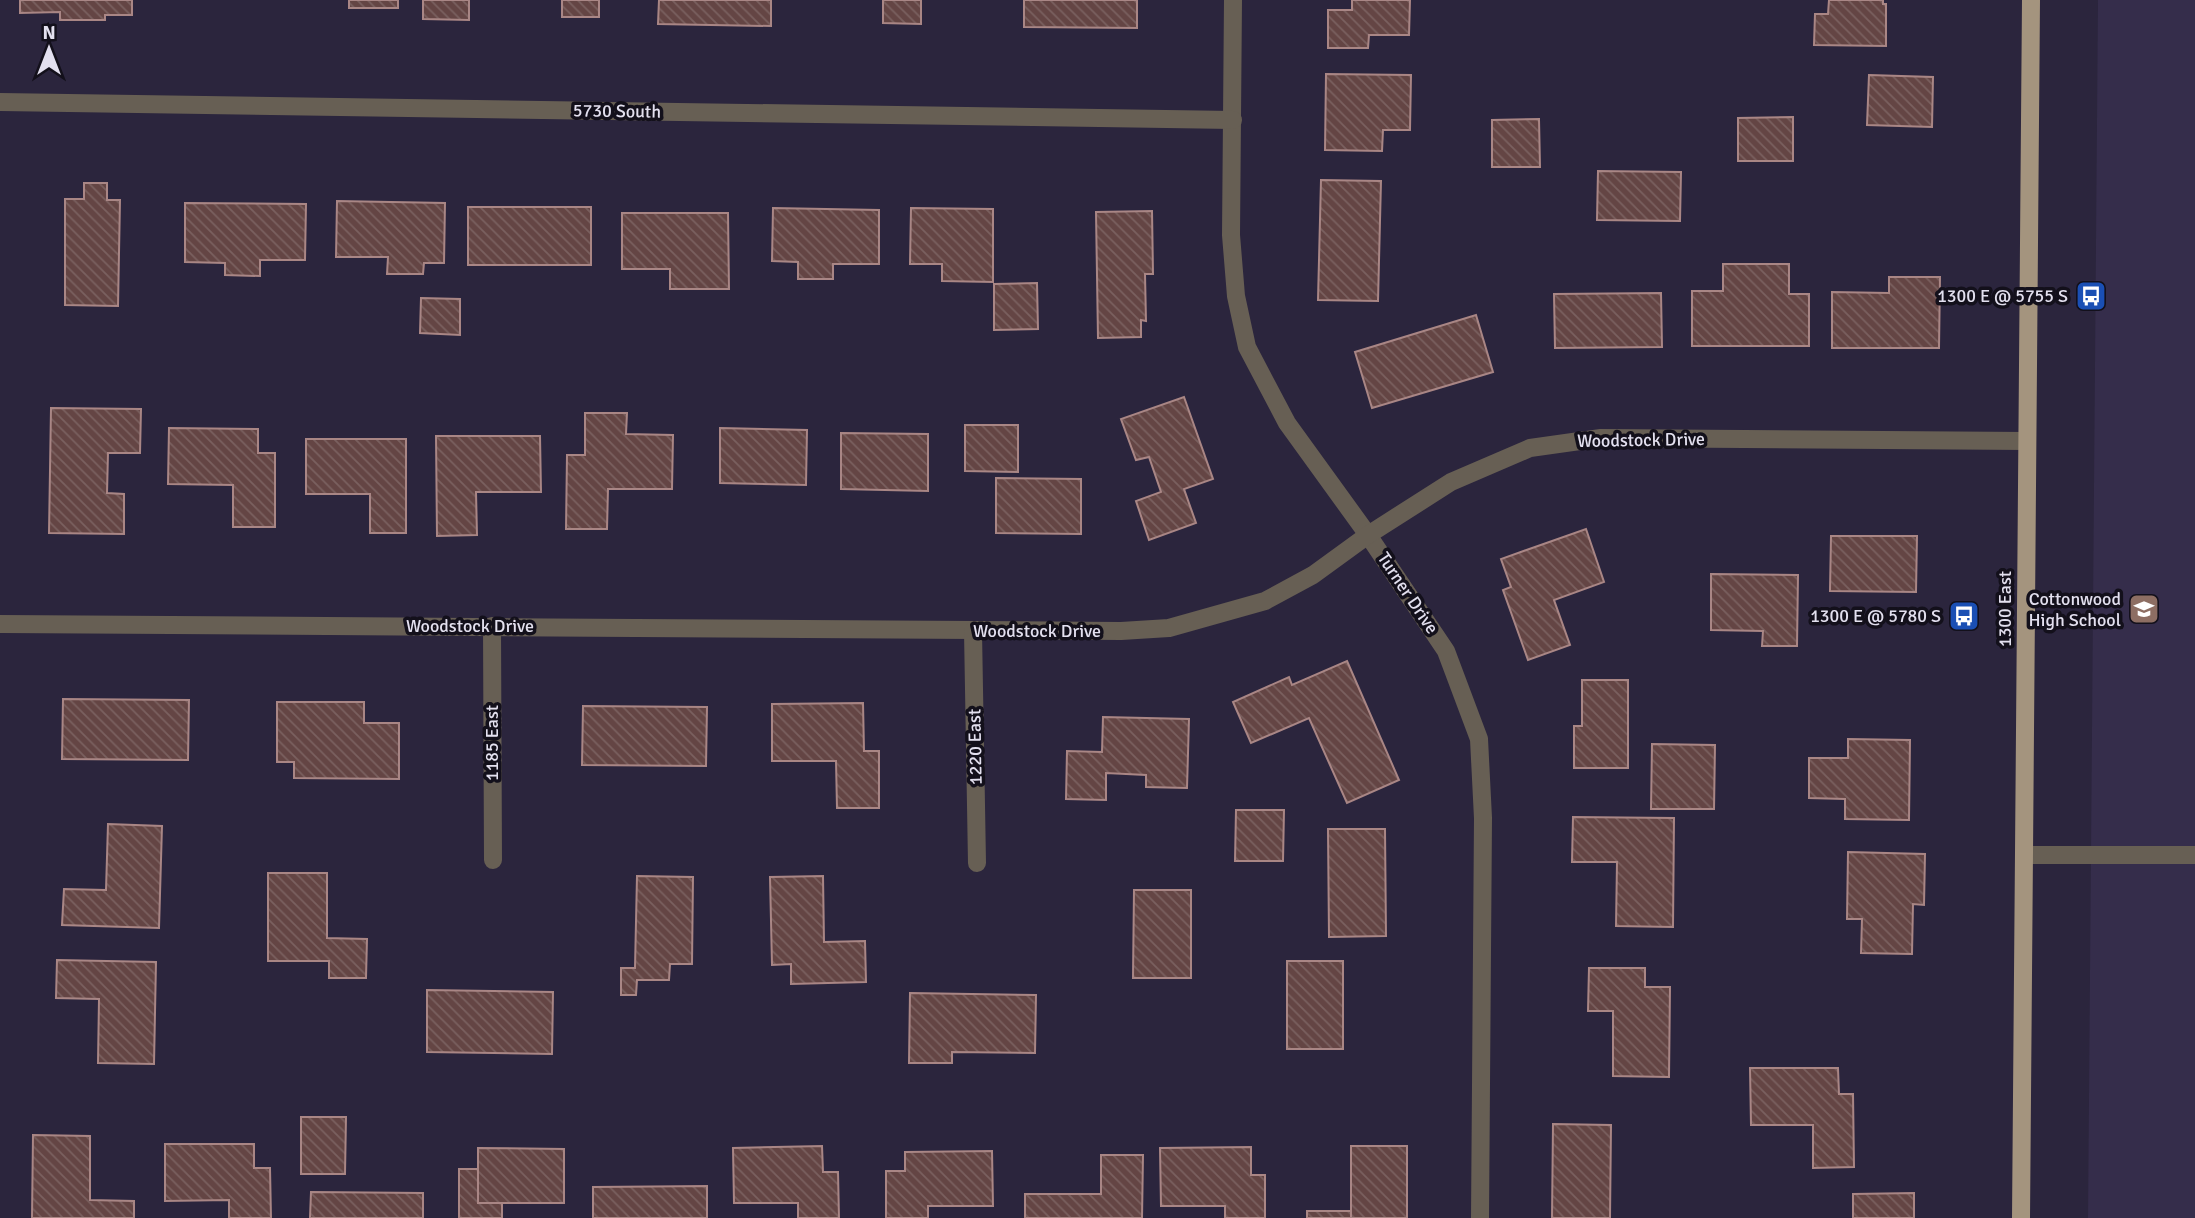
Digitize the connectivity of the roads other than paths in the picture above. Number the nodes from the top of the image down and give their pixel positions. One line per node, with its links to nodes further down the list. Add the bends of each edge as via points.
1 (1233, 0): 4 (street, Turner Drive)
2 (2031, 0): 5 (main road, 1300 East)
3 (0, 102): 4 (street, 5730 South)
4 (1233, 120): 6 (street, Turner Drive, via 1231,235 1236,296 1247,347 1287,423)
5 (2027, 441): 6 (street, Woodstock Drive, via 1577,441 1530,448 1451,482); 10 (main road, 1300 East)
6 (1368, 534): 9 (street, Woodstock Drive, via 1313,575 1265,601 1215,617 1169,628 1121,631); 14 (street, Turner Drive, via 1446,651 1479,739 1483,818)
7 (0, 624): 8 (street, Woodstock Drive)
8 (492, 626): 9 (street, Woodstock Drive); 12 (street, 1185 East)
9 (973, 631): 13 (street, 1220 East)
10 (2024, 855): 11 (street); 15 (main road, 1300 East)
11 (2195, 855)
12 (493, 860)
13 (977, 863)
14 (1480, 1218)
15 (2021, 1218)

